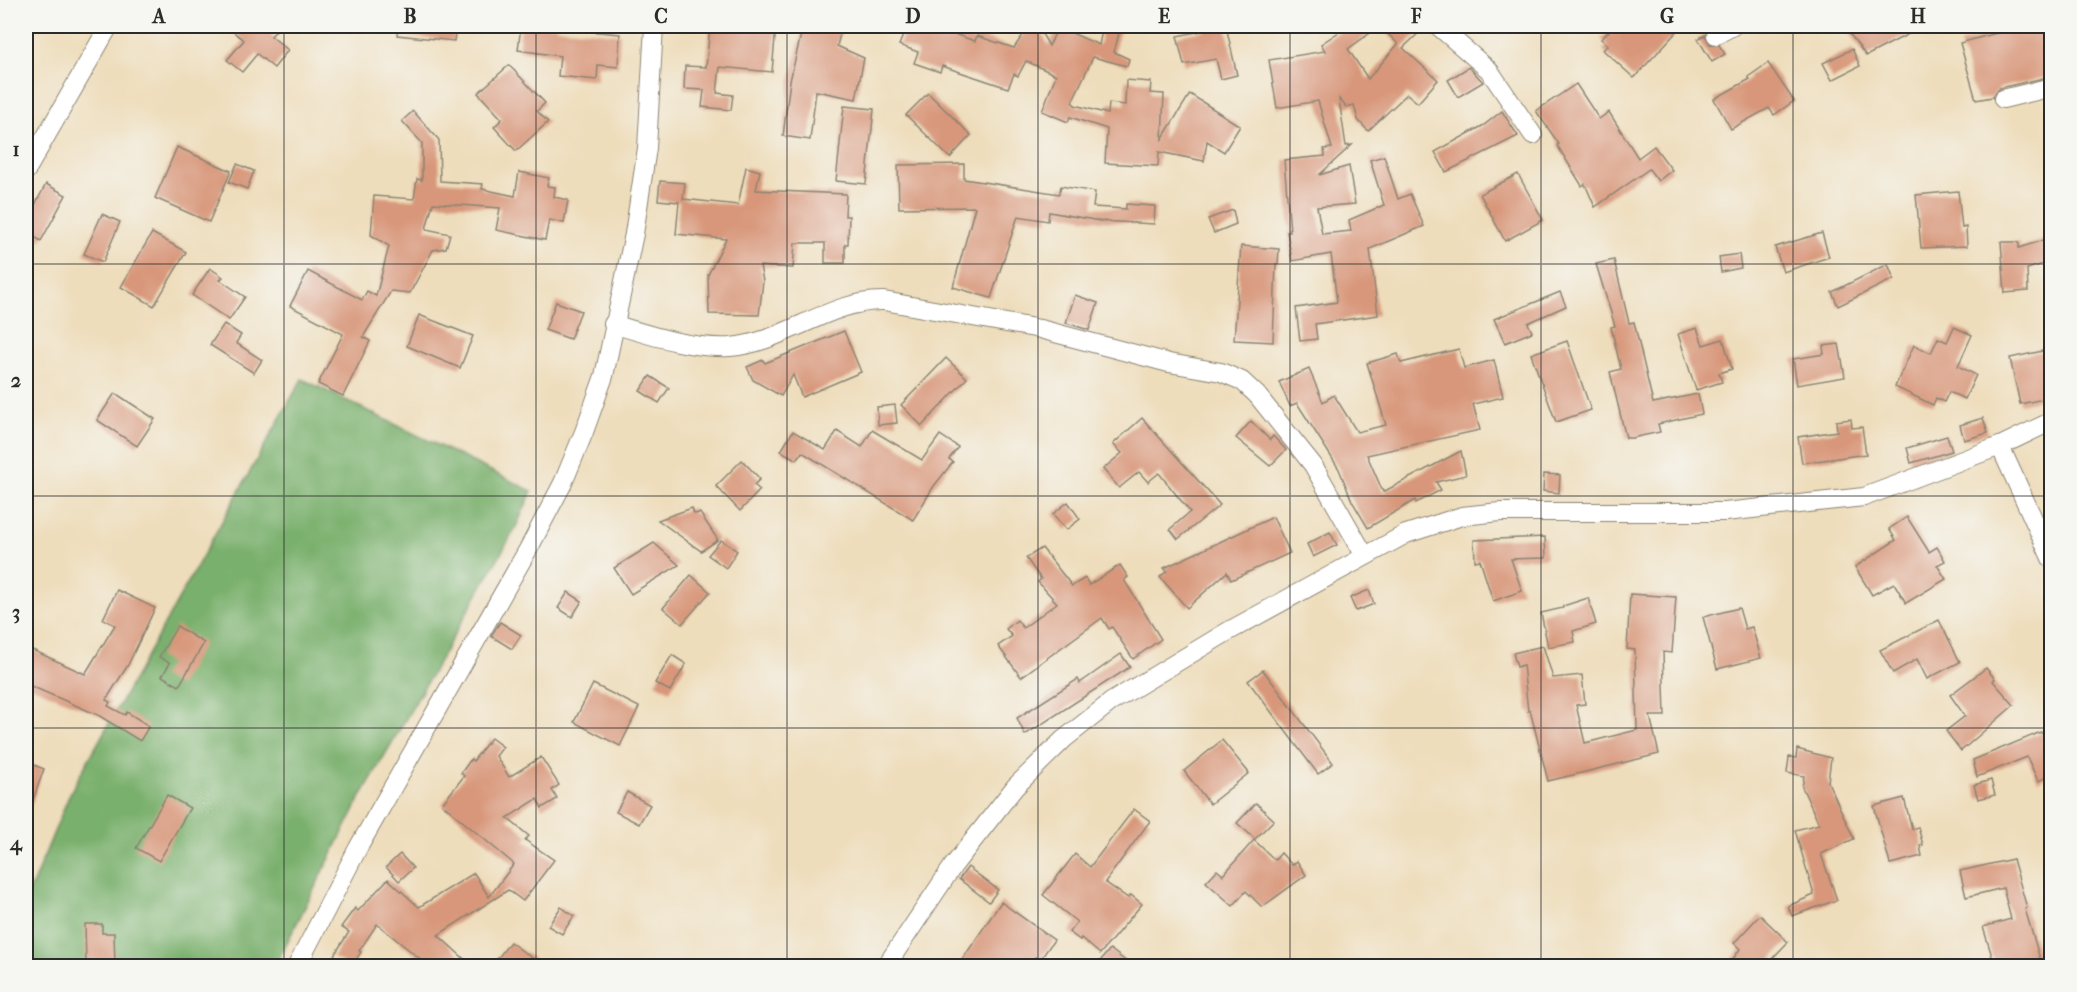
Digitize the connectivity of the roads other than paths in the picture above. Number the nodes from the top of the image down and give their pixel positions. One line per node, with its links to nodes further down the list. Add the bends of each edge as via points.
1 (109, 26): 9 (street)
2 (654, 26): 10 (street, via 647,148 634,234)
3 (1438, 26): 8 (street, via 1489,70)
4 (1733, 26): 5 (street)
5 (1716, 34)
6 (2052, 87): 7 (street)
7 (2003, 99)
8 (1533, 135)
9 (26, 171)
10 (613, 324): 13 (street, via 654,337 732,347 846,306 884,301 1040,329 1169,363 1221,372 1242,381 1257,395 1300,447); 15 (street, via 604,376 563,483 358,849)
11 (2052, 421): 12 (street)
12 (2001, 446): 13 (street, via 1864,497 1725,512 1535,510 1462,516 1406,534); 14 (street)
13 (1365, 556): 16 (street, via 1111,702 1064,739 1015,787 953,866)
14 (2052, 560)
15 (297, 966)
16 (886, 966)

